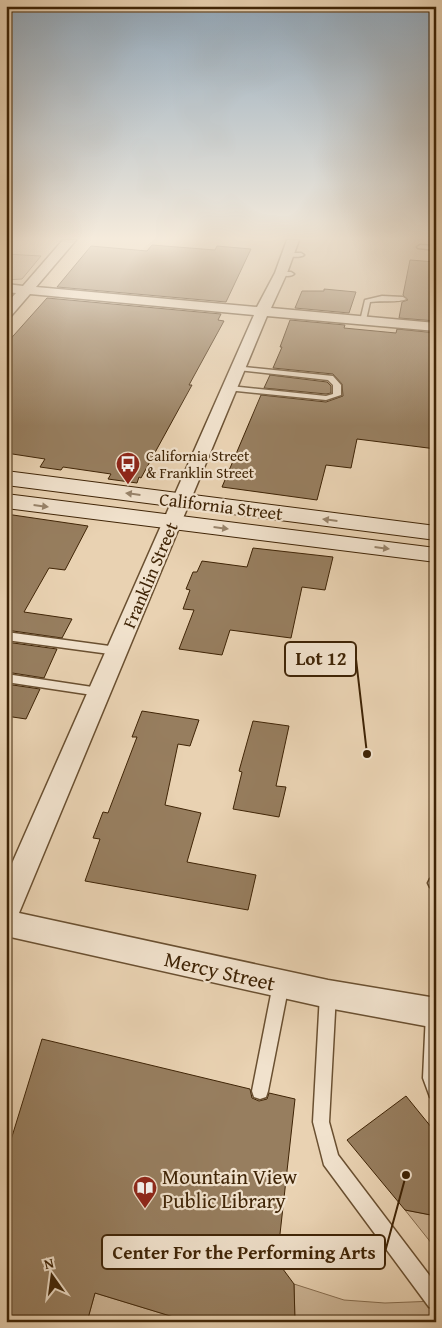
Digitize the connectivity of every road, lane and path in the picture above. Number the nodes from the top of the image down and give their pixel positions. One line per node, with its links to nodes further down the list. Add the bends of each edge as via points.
1 (16, 302): 6 (street)
2 (161, 302): 5 (street)
3 (268, 302): 5 (street, Franklin Street)
4 (367, 302): 7 (lane)
5 (262, 311): 7 (street); 9 (street, Franklin Street)
6 (6, 313)
7 (362, 320): 8 (street)
8 (436, 327)
9 (234, 378): 9 (lane, via 330,378 338,384 337,395 326,398); 12 (street, Franklin Street)
10 (6, 478): 12 (main road, California Street, one-way to 10)
11 (6, 501): 12 (main road, California Street, one-way to 12)
12 (177, 511): 13 (main road, California Street, one-way to 12); 14 (main road, California Street, one-way to 14); 16 (street, Franklin Street)
13 (436, 533)
14 (436, 555)
15 (6, 636): 16 (lane)
16 (117, 651): 18 (street, Franklin Street)
17 (6, 678): 18 (lane)
18 (100, 692): 19 (street, Franklin Street)
19 (6, 910)
20 (6, 923): 21 (street, Mercy Street)
21 (281, 984): 22 (street, Mercy Street); 24 (lane)
22 (328, 994): 23 (street, Mercy Street); 26 (lane, via 321,1122 330,1159)
23 (435, 1013): 25 (lane, via 431,1064)
24 (260, 1091)
25 (436, 1091)
26 (436, 1300)

